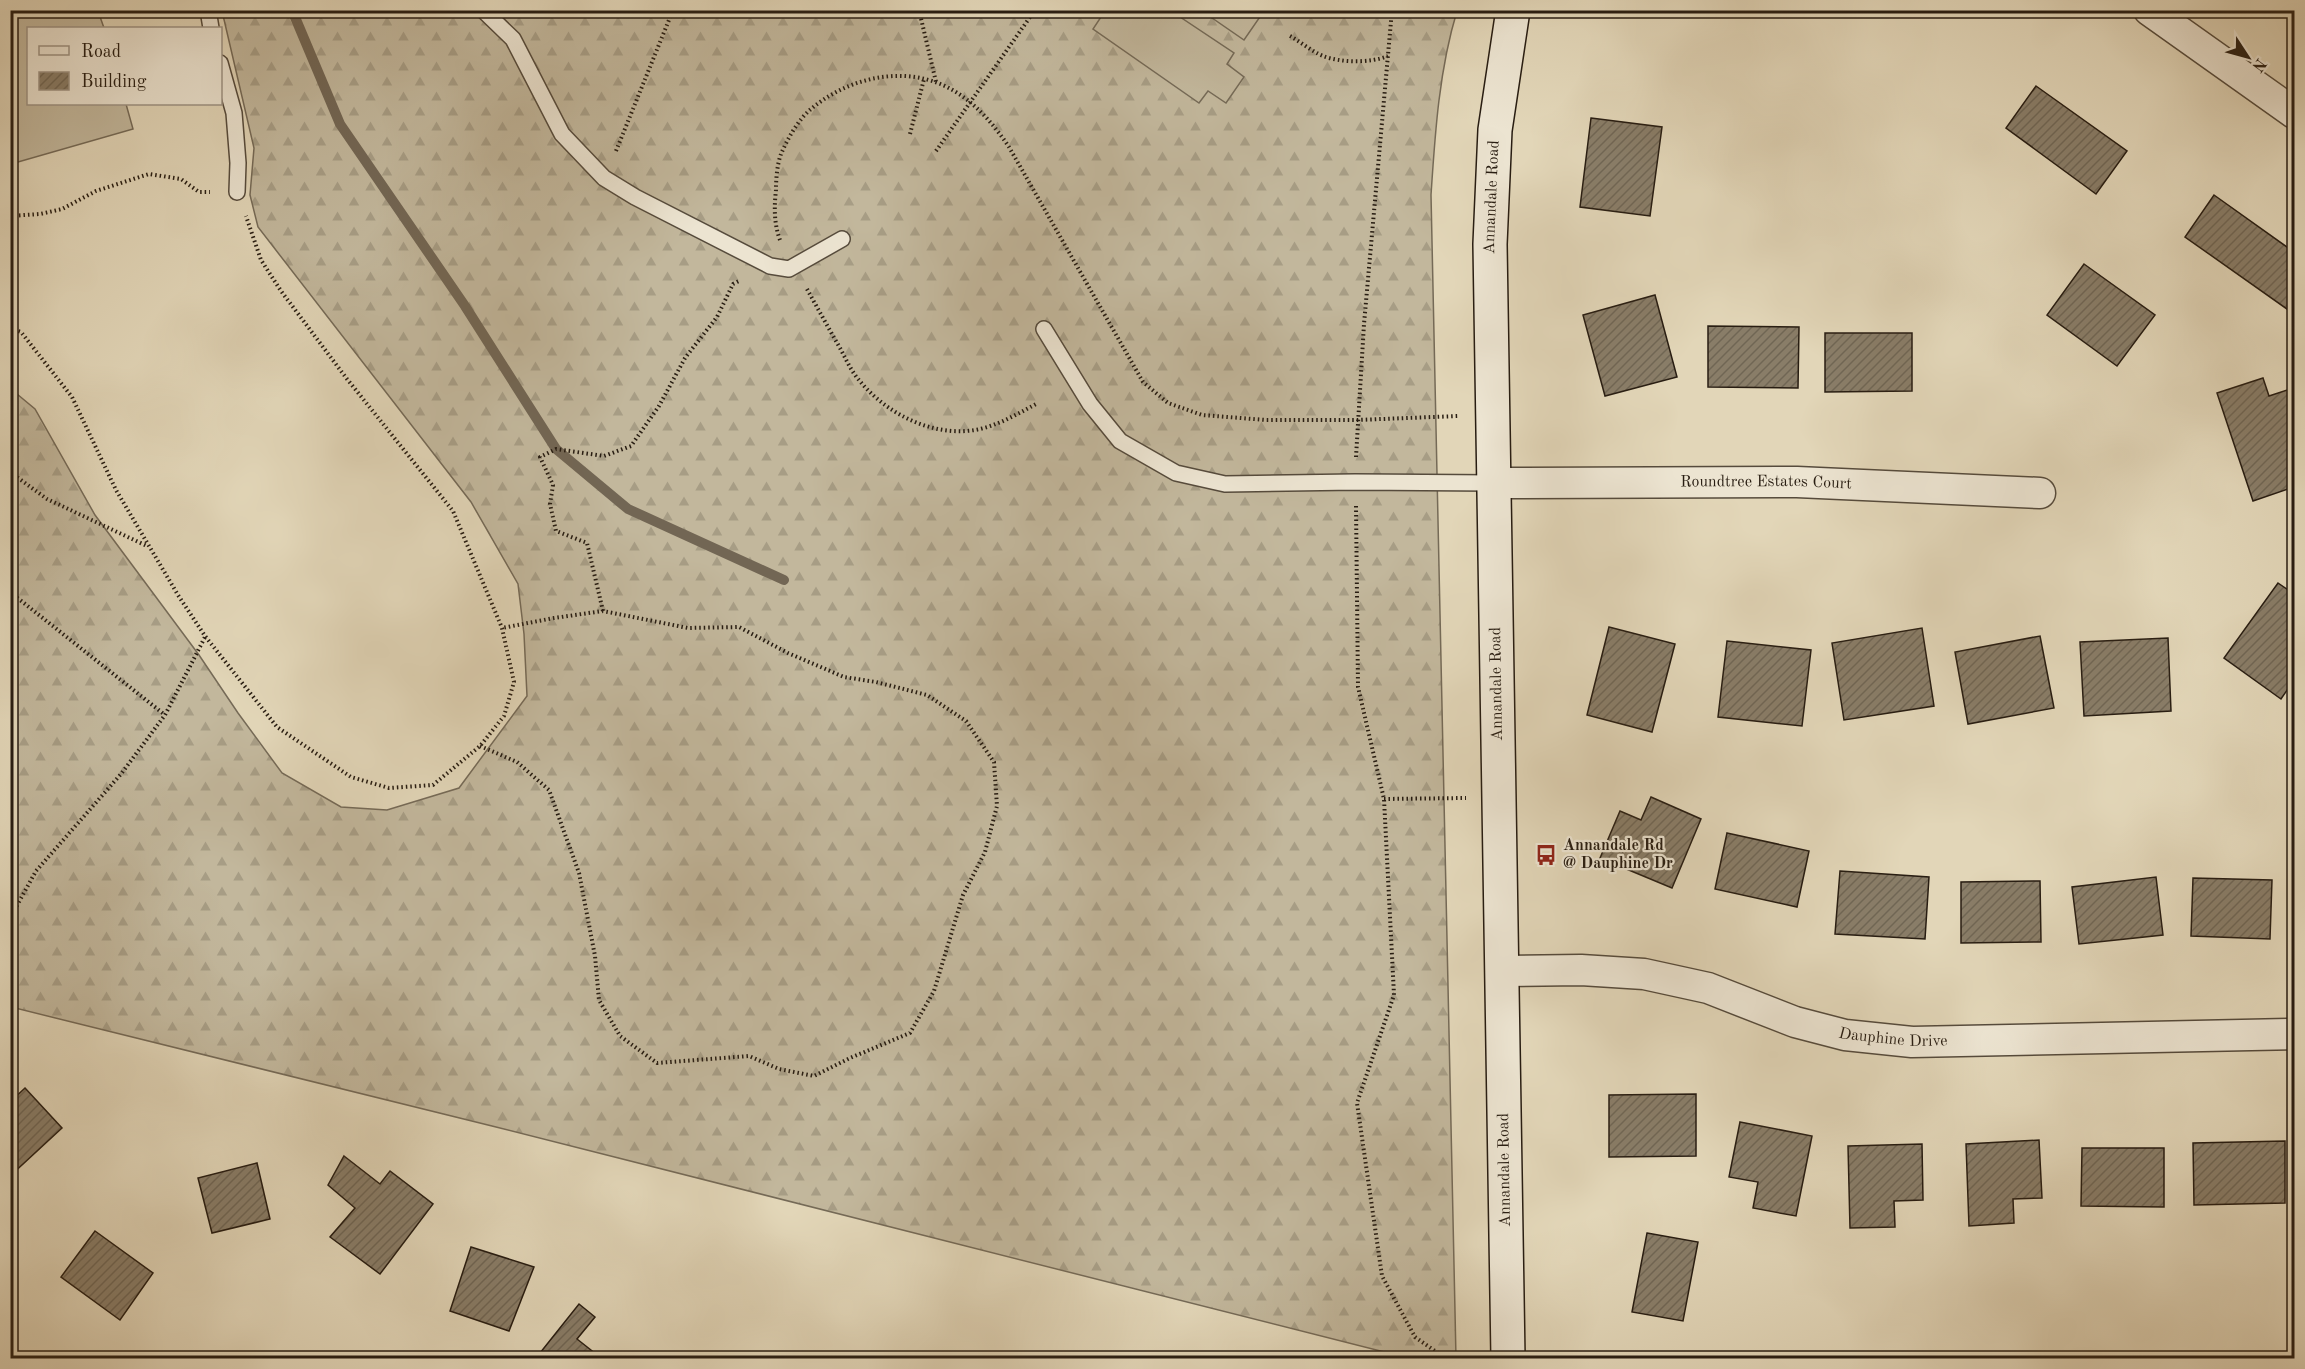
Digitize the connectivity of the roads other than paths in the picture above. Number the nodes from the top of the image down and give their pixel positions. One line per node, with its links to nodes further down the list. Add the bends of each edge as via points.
1 (208, 10): 5 (lane)
2 (483, 10): 9 (lane, via 513,39 562,134 604,178 770,266 789,269)
3 (1513, 10): 11 (main road, Annandale Road, via 1494,141 1490,244)
4 (2149, 10): 7 (street)
5 (211, 27)
6 (222, 70): 8 (lane, via 234,113)
7 (2295, 113)
8 (237, 192)
9 (842, 239)
10 (1044, 329): 11 (lane, via 1090,404 1120,441 1176,473 1225,483)
11 (1493, 483): 12 (street, Roundtree Estates Court, via 1797,482); 13 (main road, Annandale Road)
12 (2040, 493)
13 (1503, 971): 14 (street, Dauphine Drive, via 1644,974 1708,988 1825,1030 1912,1042); 15 (main road, Annandale Road)
14 (2295, 1034)
15 (1508, 1359)

